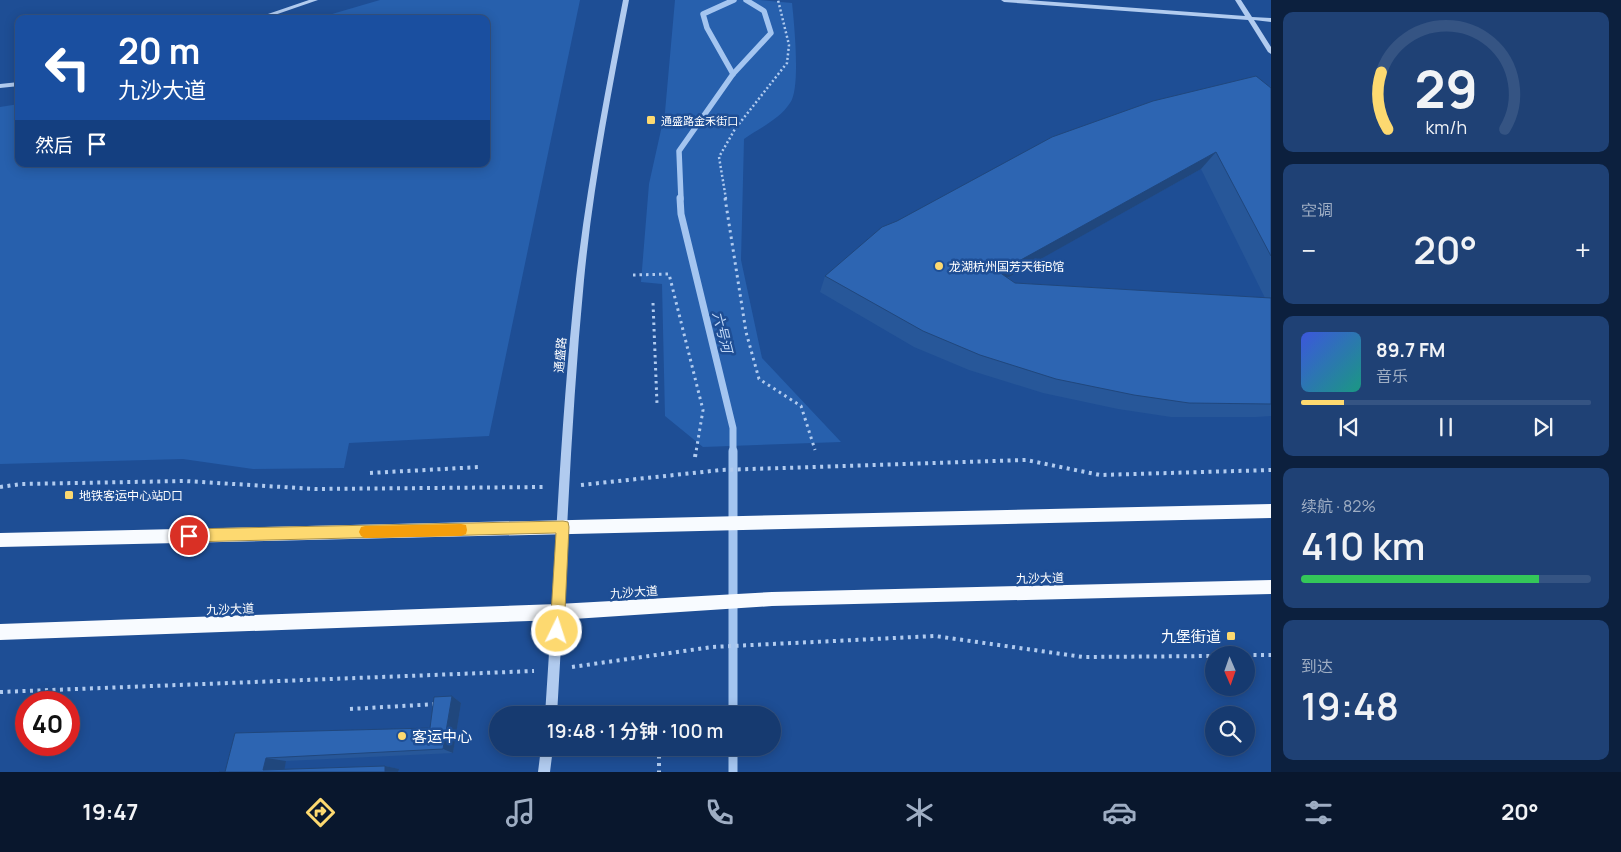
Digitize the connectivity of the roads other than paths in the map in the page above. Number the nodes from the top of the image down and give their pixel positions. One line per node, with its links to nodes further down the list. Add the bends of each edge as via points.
1 (315, 0): 5 (street)
2 (626, 0): 12 (street, 通盛路, via 599,133 580,280)
3 (1004, 0): 6 (street)
4 (1238, 0): 6 (street)
5 (268, 15)
6 (1250, 18): 7 (street); 8 (street)
7 (1271, 20)
8 (1271, 52)
9 (15, 84): 10 (street)
10 (0, 86)
11 (1271, 511): 12 (main road)
12 (563, 527): 13 (main road); 15 (street, 通盛路)
13 (0, 540)
14 (1271, 588): 15 (main road, 九沙大道, via 772,598)
15 (558, 612): 16 (main road, 九沙大道); 17 (street, 通盛路)
16 (0, 632)
17 (552, 706)
18 (546, 756): 19 (street)
19 (544, 772)

